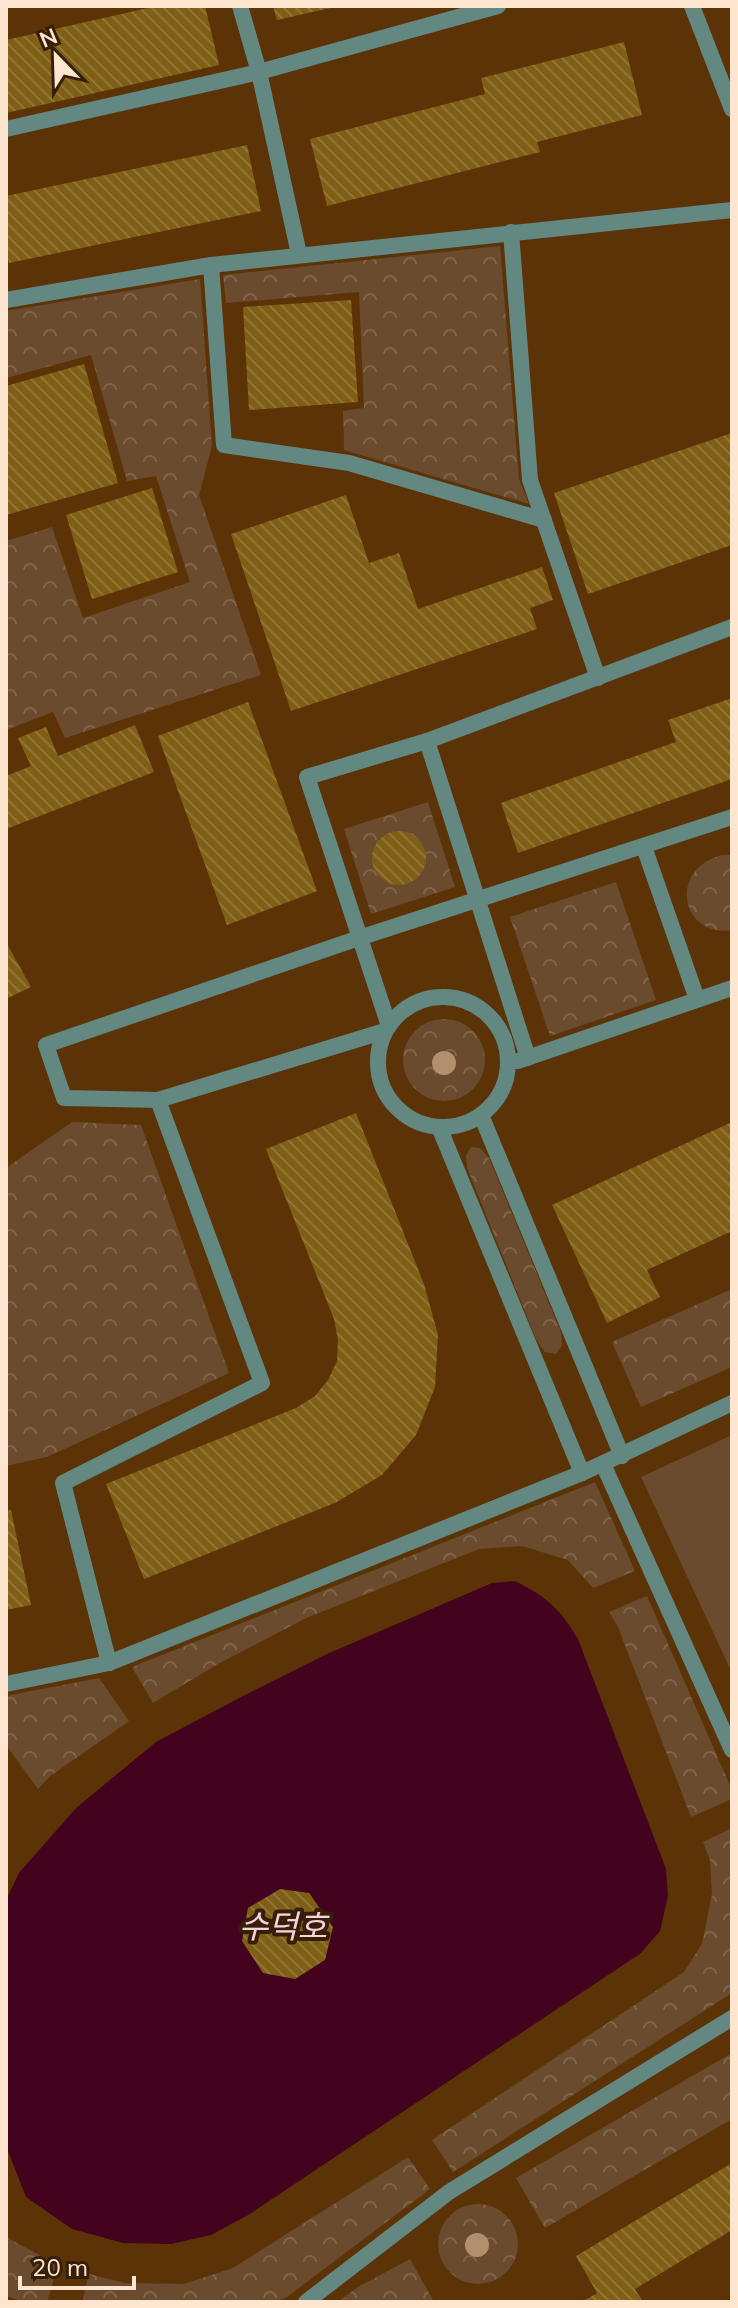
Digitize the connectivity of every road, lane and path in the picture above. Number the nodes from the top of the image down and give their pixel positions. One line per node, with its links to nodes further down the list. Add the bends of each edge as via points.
1 (240, 6): 4 (street)
2 (498, 6): 4 (street)
3 (692, 6): 5 (street)
4 (259, 72): 6 (street); 9 (street)
5 (732, 109)
6 (6, 129)
7 (732, 210): 8 (street)
8 (511, 232): 9 (street); 12 (street, via 530,480)
9 (299, 254): 10 (street)
10 (211, 265): 11 (street); 12 (street, via 224,445 349,463)
11 (6, 300)
12 (544, 520): 14 (street)
13 (732, 627): 14 (street)
14 (598, 678): 15 (street)
15 (427, 741): 18 (street); 19 (street, via 307,777)
16 (732, 817): 17 (street)
17 (644, 847): 18 (street); 21 (street)
18 (478, 901): 19 (street); 23 (street)
19 (359, 938): 22 (street); 25 (street, via 46,1045 64,1098)
20 (732, 988): 21 (street)
21 (697, 999): 23 (street)
22 (387, 1029): 24 (street, via 415,1003 459,998 480,1006 496,1022 507,1042); 25 (street); 27 (street, via 378,1051 384,1091 413,1120)
23 (528, 1058): 24 (street)
24 (509, 1065): 26 (street, via 504,1087)
25 (158, 1100): 32 (street, via 262,1383 63,1483)
26 (481, 1115): 27 (street); 29 (street)
27 (439, 1127): 31 (street)
28 (732, 1403): 29 (street)
29 (622, 1456): 30 (street)
30 (603, 1464): 31 (street); 34 (street)
31 (582, 1473): 32 (street)
32 (109, 1663): 33 (street)
33 (6, 1684)
34 (732, 1750)
35 (732, 2018): 36 (street, via 449,2192)
36 (306, 2302)

